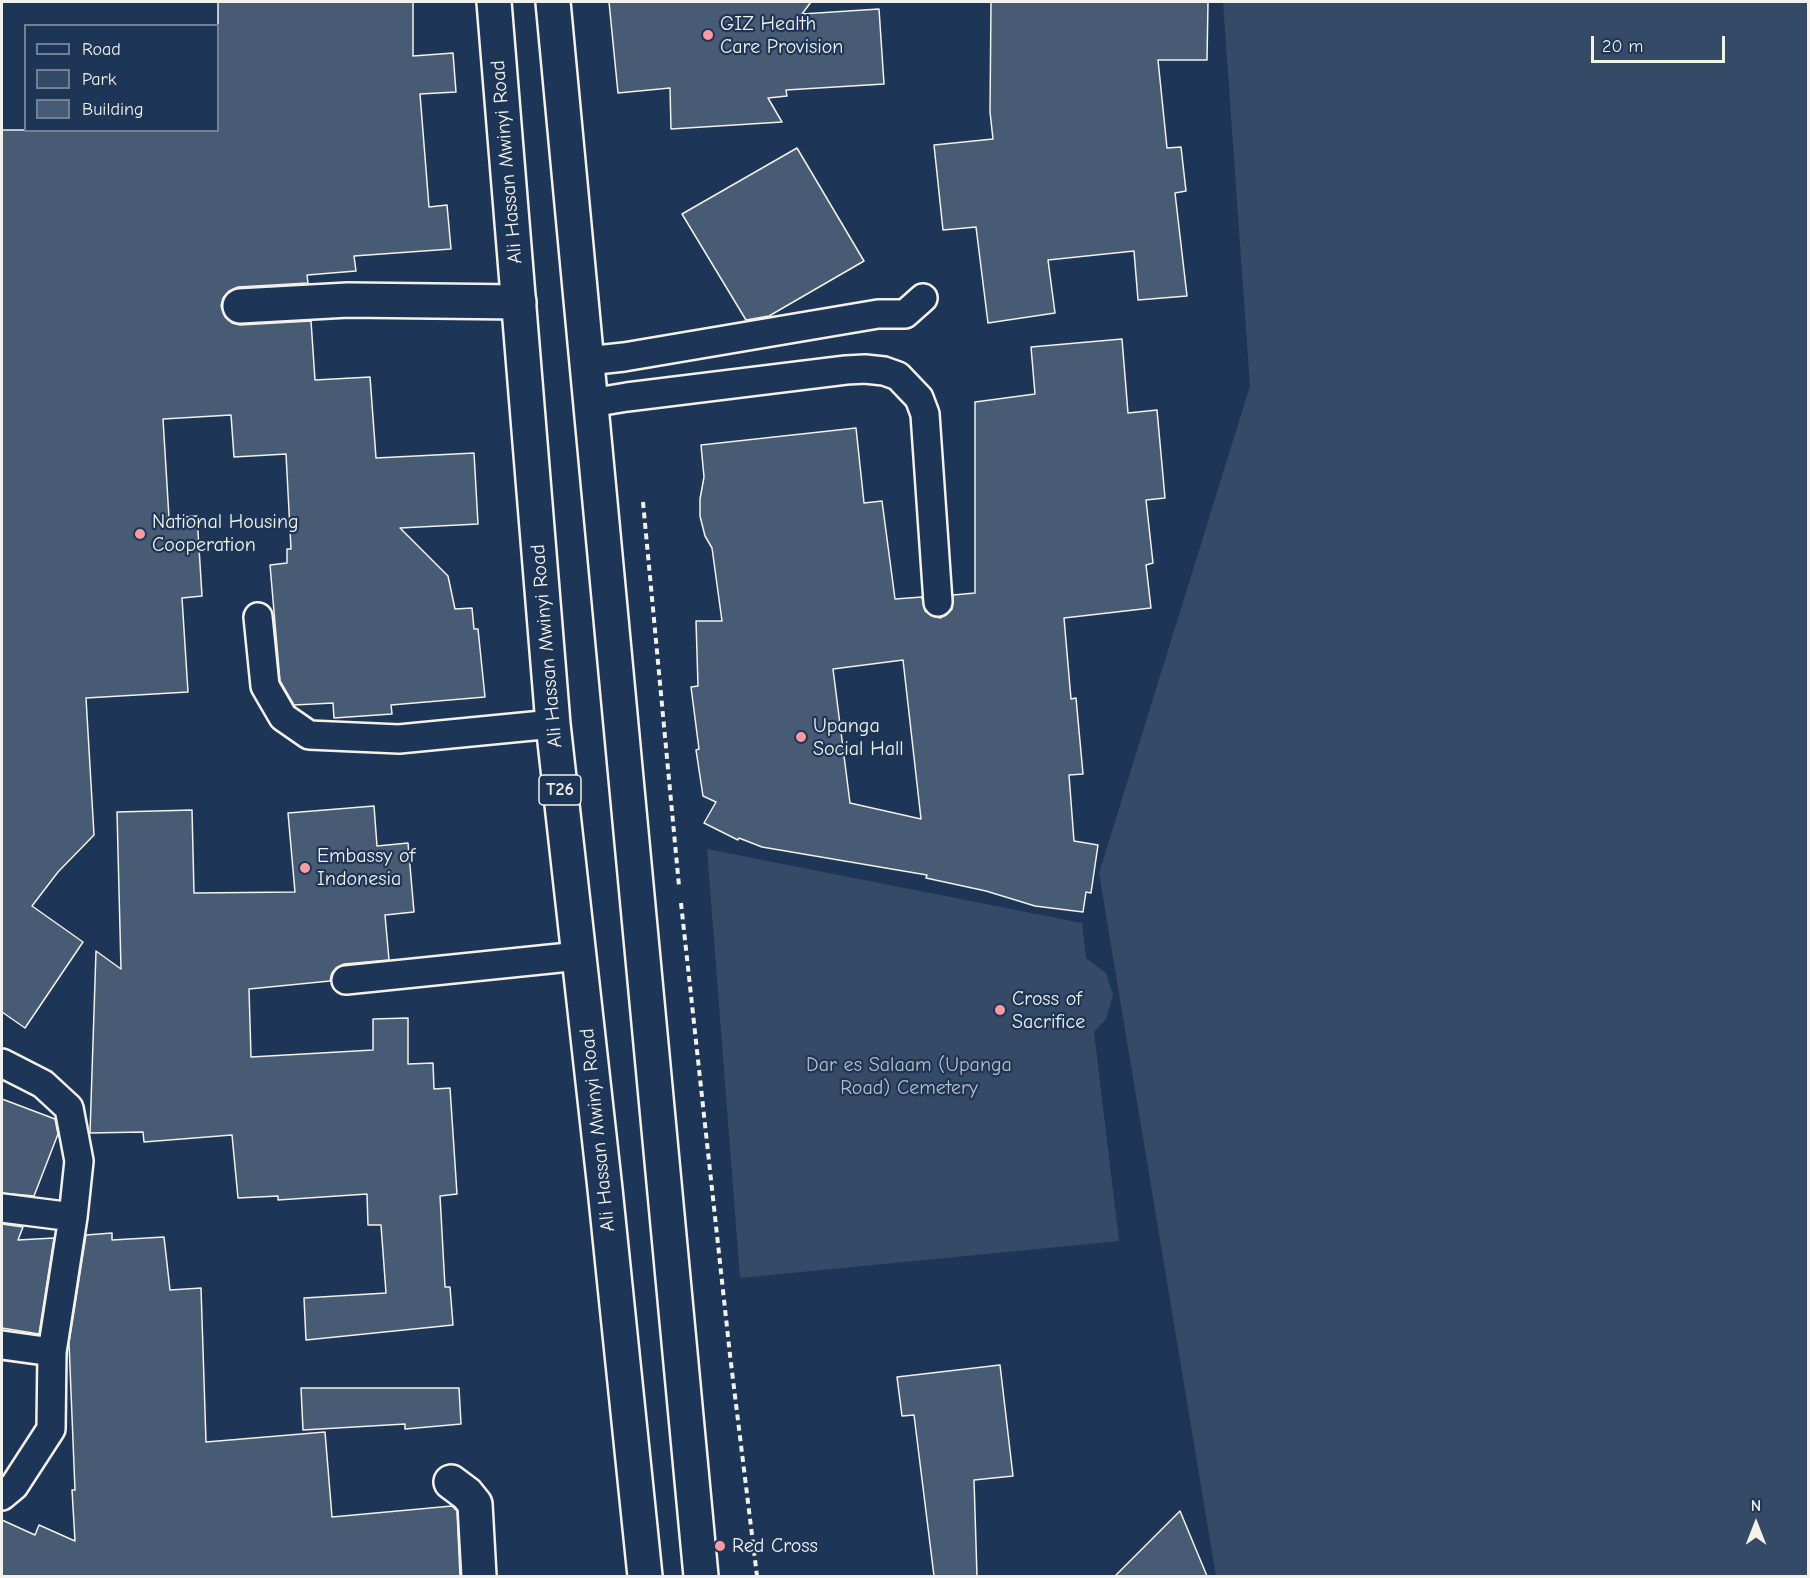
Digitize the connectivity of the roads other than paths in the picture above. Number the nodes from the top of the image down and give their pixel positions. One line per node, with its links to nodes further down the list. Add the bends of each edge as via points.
1 (494, 2): 4 (main road, Ali Hassan Mwinyi Road / T26)
2 (553, 2): 6 (main road)
3 (922, 298): 6 (lane, via 905,314 878,314)
4 (519, 302): 5 (main road, via 348,300); 10 (main road, Ali Hassan Mwinyi Road / T26)
5 (240, 306)
6 (587, 362): 7 (main road)
7 (591, 403): 8 (lane, via 846,370 884,371 898,376 919,398 925,414); 22 (main road)
8 (938, 602)
9 (258, 617): 10 (lane, via 266,686 283,717 309,735 399,739)
10 (552, 724): 11 (main road, Ali Hassan Mwinyi Road / T26)
11 (579, 956): 12 (lane); 21 (main road, Ali Hassan Mwinyi Road / T26)
12 (346, 980)
13 (2, 1063): 15 (lane, via 43,1084 69,1108 79,1161)
14 (2, 1208): 15 (lane)
15 (73, 1217): 17 (lane)
16 (2, 1345): 17 (lane)
17 (52, 1352): 19 (lane, via 51,1430 14,1486)
18 (451, 1482): 20 (main road, via 475,1504)
19 (2, 1496)
20 (479, 1576)
21 (645, 1576)
22 (701, 1576)

